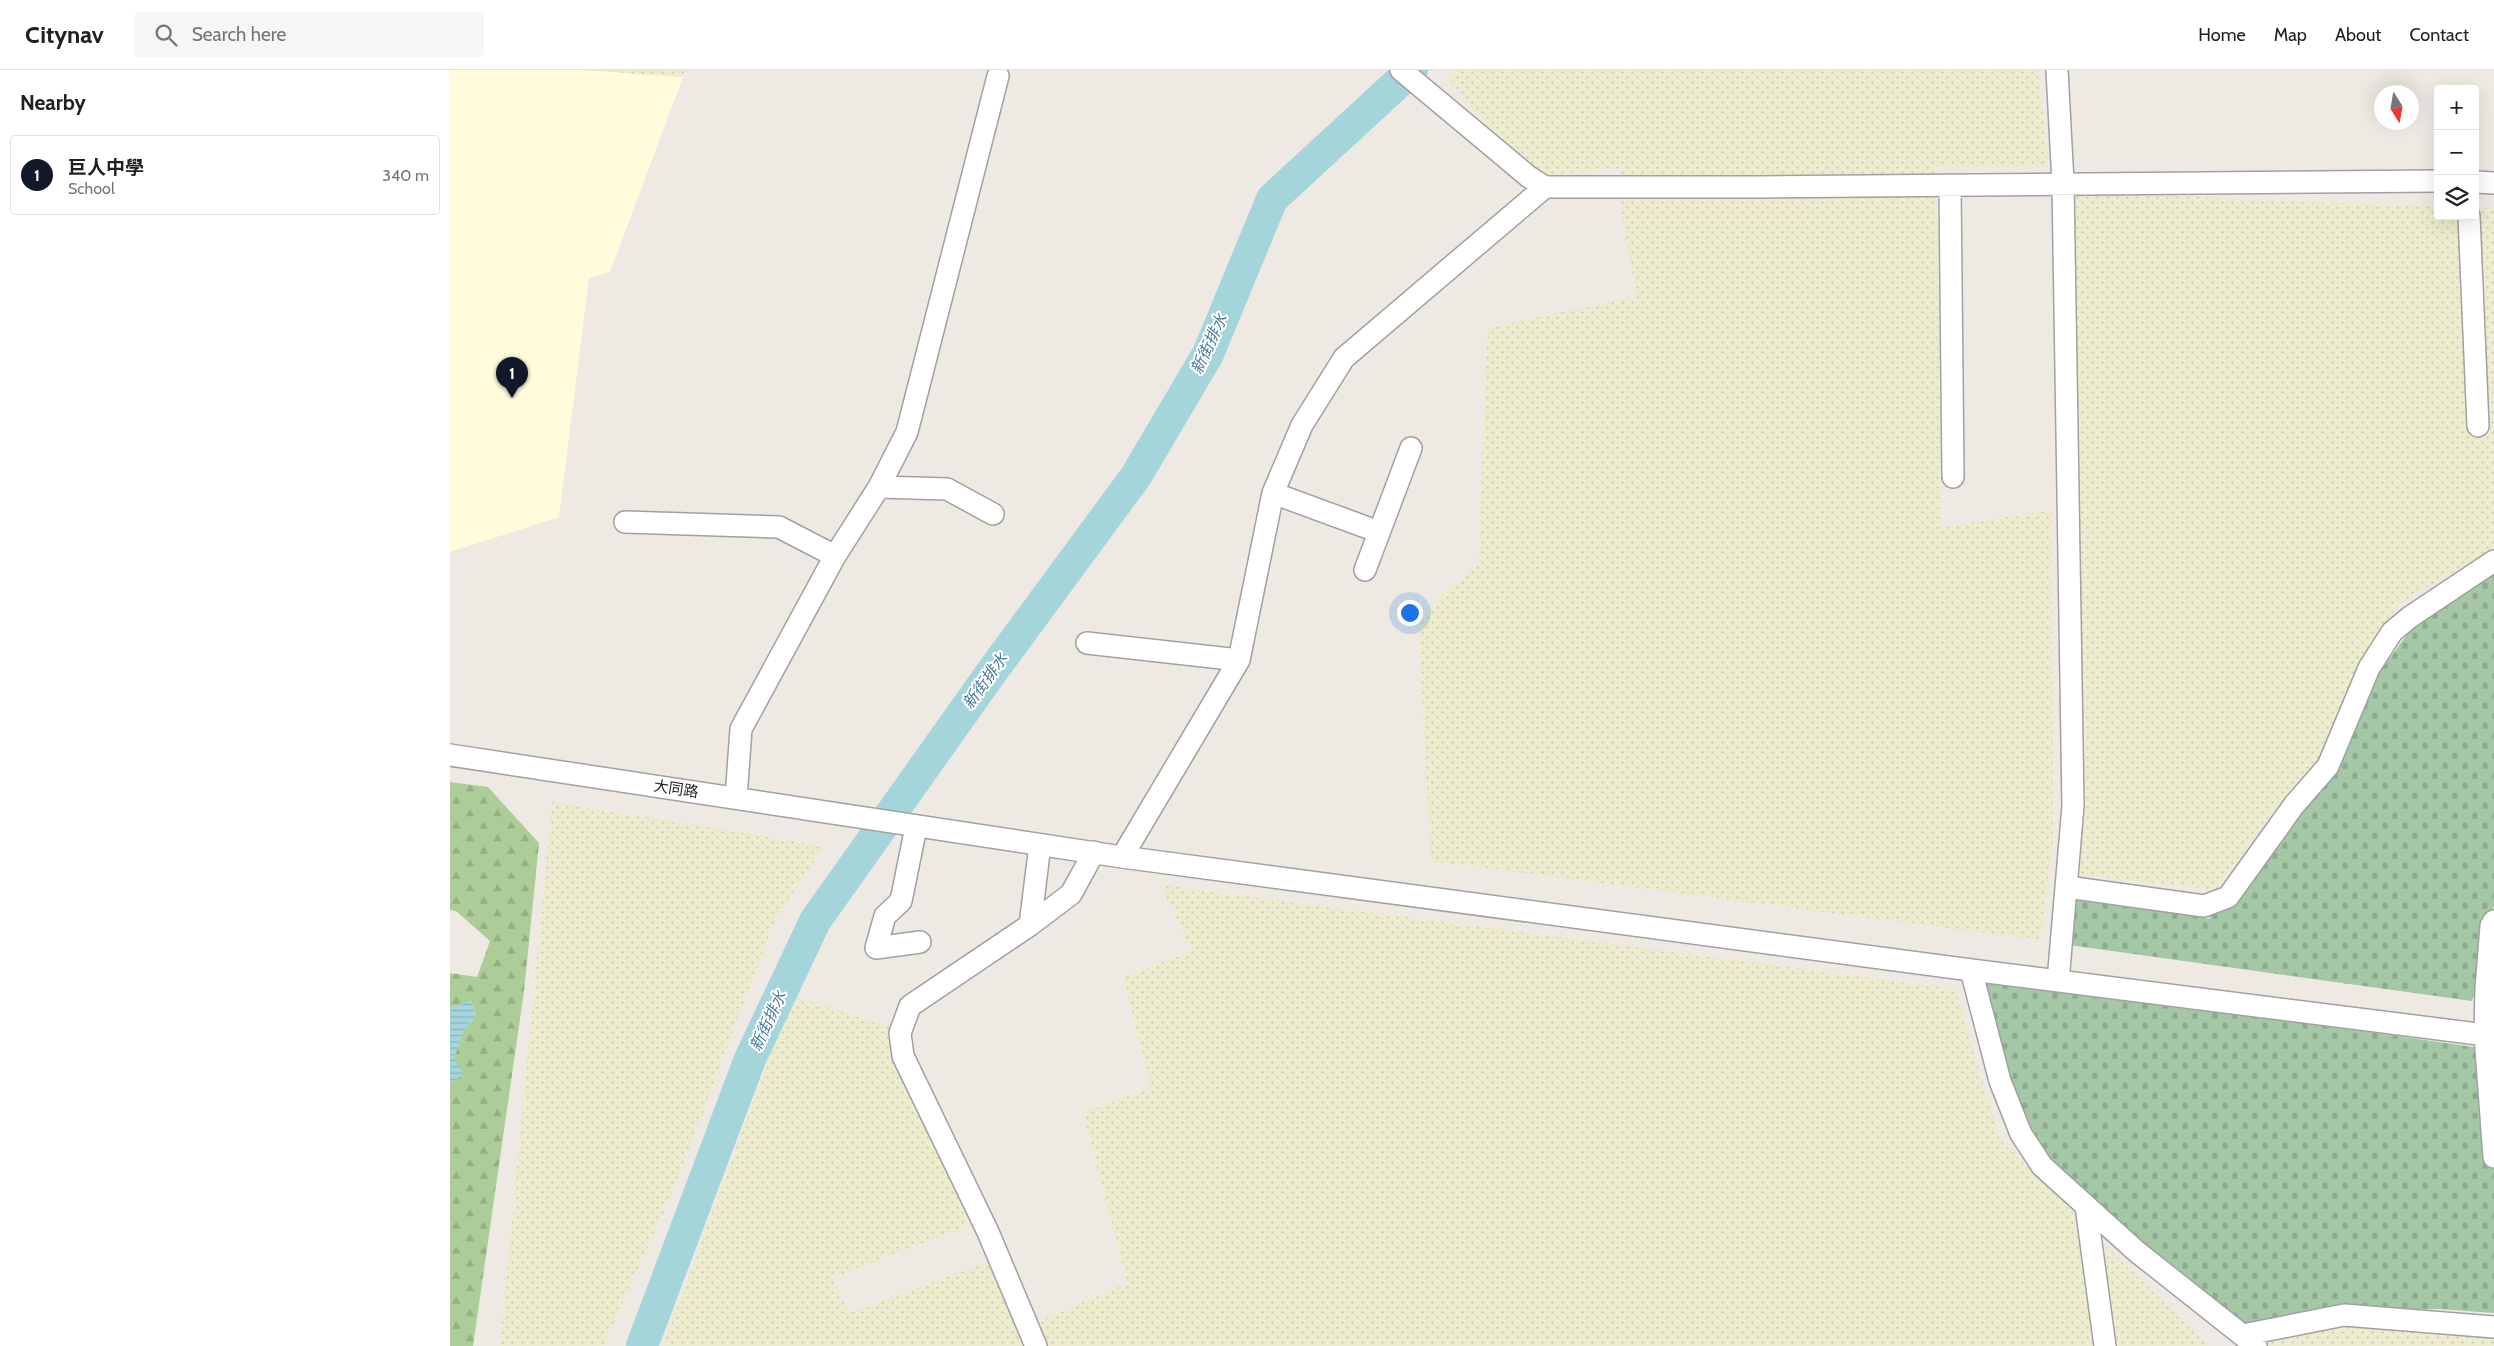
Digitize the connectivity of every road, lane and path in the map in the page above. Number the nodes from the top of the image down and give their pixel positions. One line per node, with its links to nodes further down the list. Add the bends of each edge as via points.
1 (1401, 70): 9 (street)
2 (2057, 70): 6 (street)
3 (998, 76): 14 (street, via 907,432)
4 (2434, 182): 6 (street)
5 (2479, 182): 7 (street)
6 (2063, 183): 8 (street); 30 (street, via 2073,806)
7 (2494, 183)
8 (1950, 186): 9 (street); 13 (street)
9 (1545, 187): 15 (street, via 1344,358 1302,425)
10 (2469, 220): 11 (street)
11 (2478, 426)
12 (1411, 448): 18 (street)
13 (1953, 477)
14 (879, 487): 16 (street, via 947,489); 19 (street)
15 (1274, 493): 18 (street); 23 (street)
16 (993, 514)
17 (625, 522): 19 (street, via 779,527)
18 (1379, 532): 21 (street)
19 (835, 556): 25 (street, via 741,729)
20 (2494, 561): 30 (street, via 2392,632 2369,668 2328,766 2294,805 2228,897 2204,906)
21 (1365, 570)
22 (1087, 643): 23 (street)
23 (1239, 660): 29 (street)
24 (450, 755): 25 (street, 大同路)
25 (736, 798): 26 (street, 大同路)
26 (909, 826): 27 (street, 大同路); 33 (street, via 901,901 884,916 876,948)
27 (1040, 845): 28 (street, 大同路); 32 (street)
28 (1094, 852): 29 (street, 大同路); 32 (street, via 1071,894)
29 (1122, 857): 34 (street, 大同路)
30 (2067, 887): 35 (street)
31 (2494, 921): 36 (street, via 2486,989)
32 (1030, 925): 41 (street, via 910,1006 900,1034 903,1056 988,1232)
33 (920, 942)
34 (1971, 970): 35 (street, 大同路); 38 (street, via 2000,1081 2021,1134 2042,1166)
35 (2058, 981): 36 (street, 大同路)
36 (2490, 1036): 37 (street)
37 (2494, 1157)
38 (2086, 1206): 40 (street, via 2136,1251); 42 (street)
39 (2494, 1326): 40 (street, via 2344,1315)
40 (2249, 1341)
41 (1036, 1346)
42 (2104, 1346)

